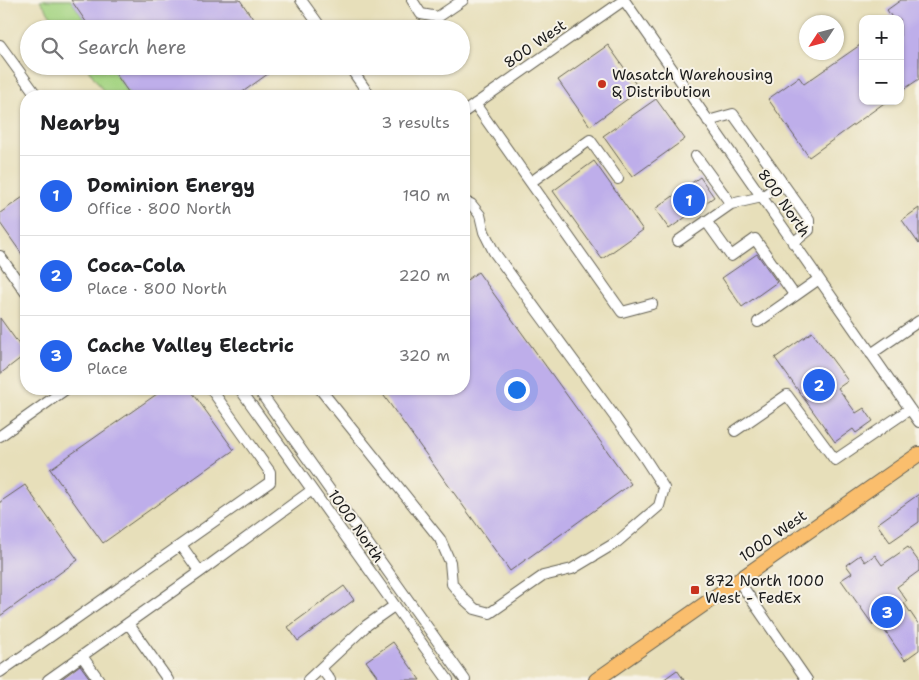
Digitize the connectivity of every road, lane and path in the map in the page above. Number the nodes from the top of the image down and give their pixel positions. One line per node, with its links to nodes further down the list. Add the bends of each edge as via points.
1 (301, 0): 5 (street)
2 (412, 0): 3 (street, via 421,14 438,17)
3 (463, 0)
4 (624, 0): 12 (street, 800 West); 14 (street, 800 North)
5 (315, 20)
6 (0, 44): 7 (street)
7 (20, 73)
8 (21, 75): 10 (street)
9 (355, 75): 11 (street)
10 (32, 90)
11 (366, 90)
12 (475, 104): 13 (street, 800 West); 17 (street)
13 (470, 108)
14 (708, 120): 18 (street, via 733,114); 19 (street, 800 North)
15 (696, 156): 21 (street)
16 (618, 179): 17 (street, via 590,140)
17 (531, 182): 29 (street, via 622,312)
18 (782, 183): 19 (street); 24 (street, via 809,220 809,230)
19 (762, 197): 21 (street); 24 (street, 800 North)
20 (470, 204): 37 (street, via 480,215 494,252 664,488 659,506 617,542 572,568 543,576 490,613 475,608 452,584 450,562 440,539)
21 (731, 204): 22 (street)
22 (706, 221): 23 (street); 28 (street, via 731,256 755,239)
23 (678, 241)
24 (793, 243): 26 (street, 800 North)
25 (0, 256): 27 (street)
26 (819, 279): 28 (street); 32 (street, 800 North)
27 (20, 284)
28 (795, 296): 31 (street)
29 (652, 304)
30 (919, 321): 32 (street)
31 (758, 322)
32 (872, 354): 38 (street, 800 North)
33 (58, 395): 41 (street)
34 (215, 395): 44 (street, via 270,472 270,482)
35 (244, 395): 43 (street, 1000 North)
36 (262, 395): 58 (street, 1000 North)
37 (325, 395)
38 (910, 409): 39 (street, 800 North); 40 (street, via 835,460 787,395)
39 (919, 422)
40 (735, 431)
41 (0, 436)
42 (919, 454): 46 (main road, 1000 West)
43 (312, 490): 45 (street); 47 (street, 1000 North)
44 (181, 545): 45 (street); 51 (street)
45 (200, 572): 48 (street)
46 (738, 580): 59 (main road, 1000 West); 60 (street)
47 (394, 606): 50 (street, via 366,625); 57 (street, 1000 North)
48 (128, 623): 49 (street); 54 (street)
49 (82, 656): 52 (street); 53 (street)
50 (321, 668): 55 (street); 56 (street)
51 (0, 672)
52 (48, 680)
53 (98, 680)
54 (168, 680)
55 (308, 680)
56 (330, 680)
57 (448, 680)
58 (465, 680)
59 (596, 680)
60 (807, 680)

